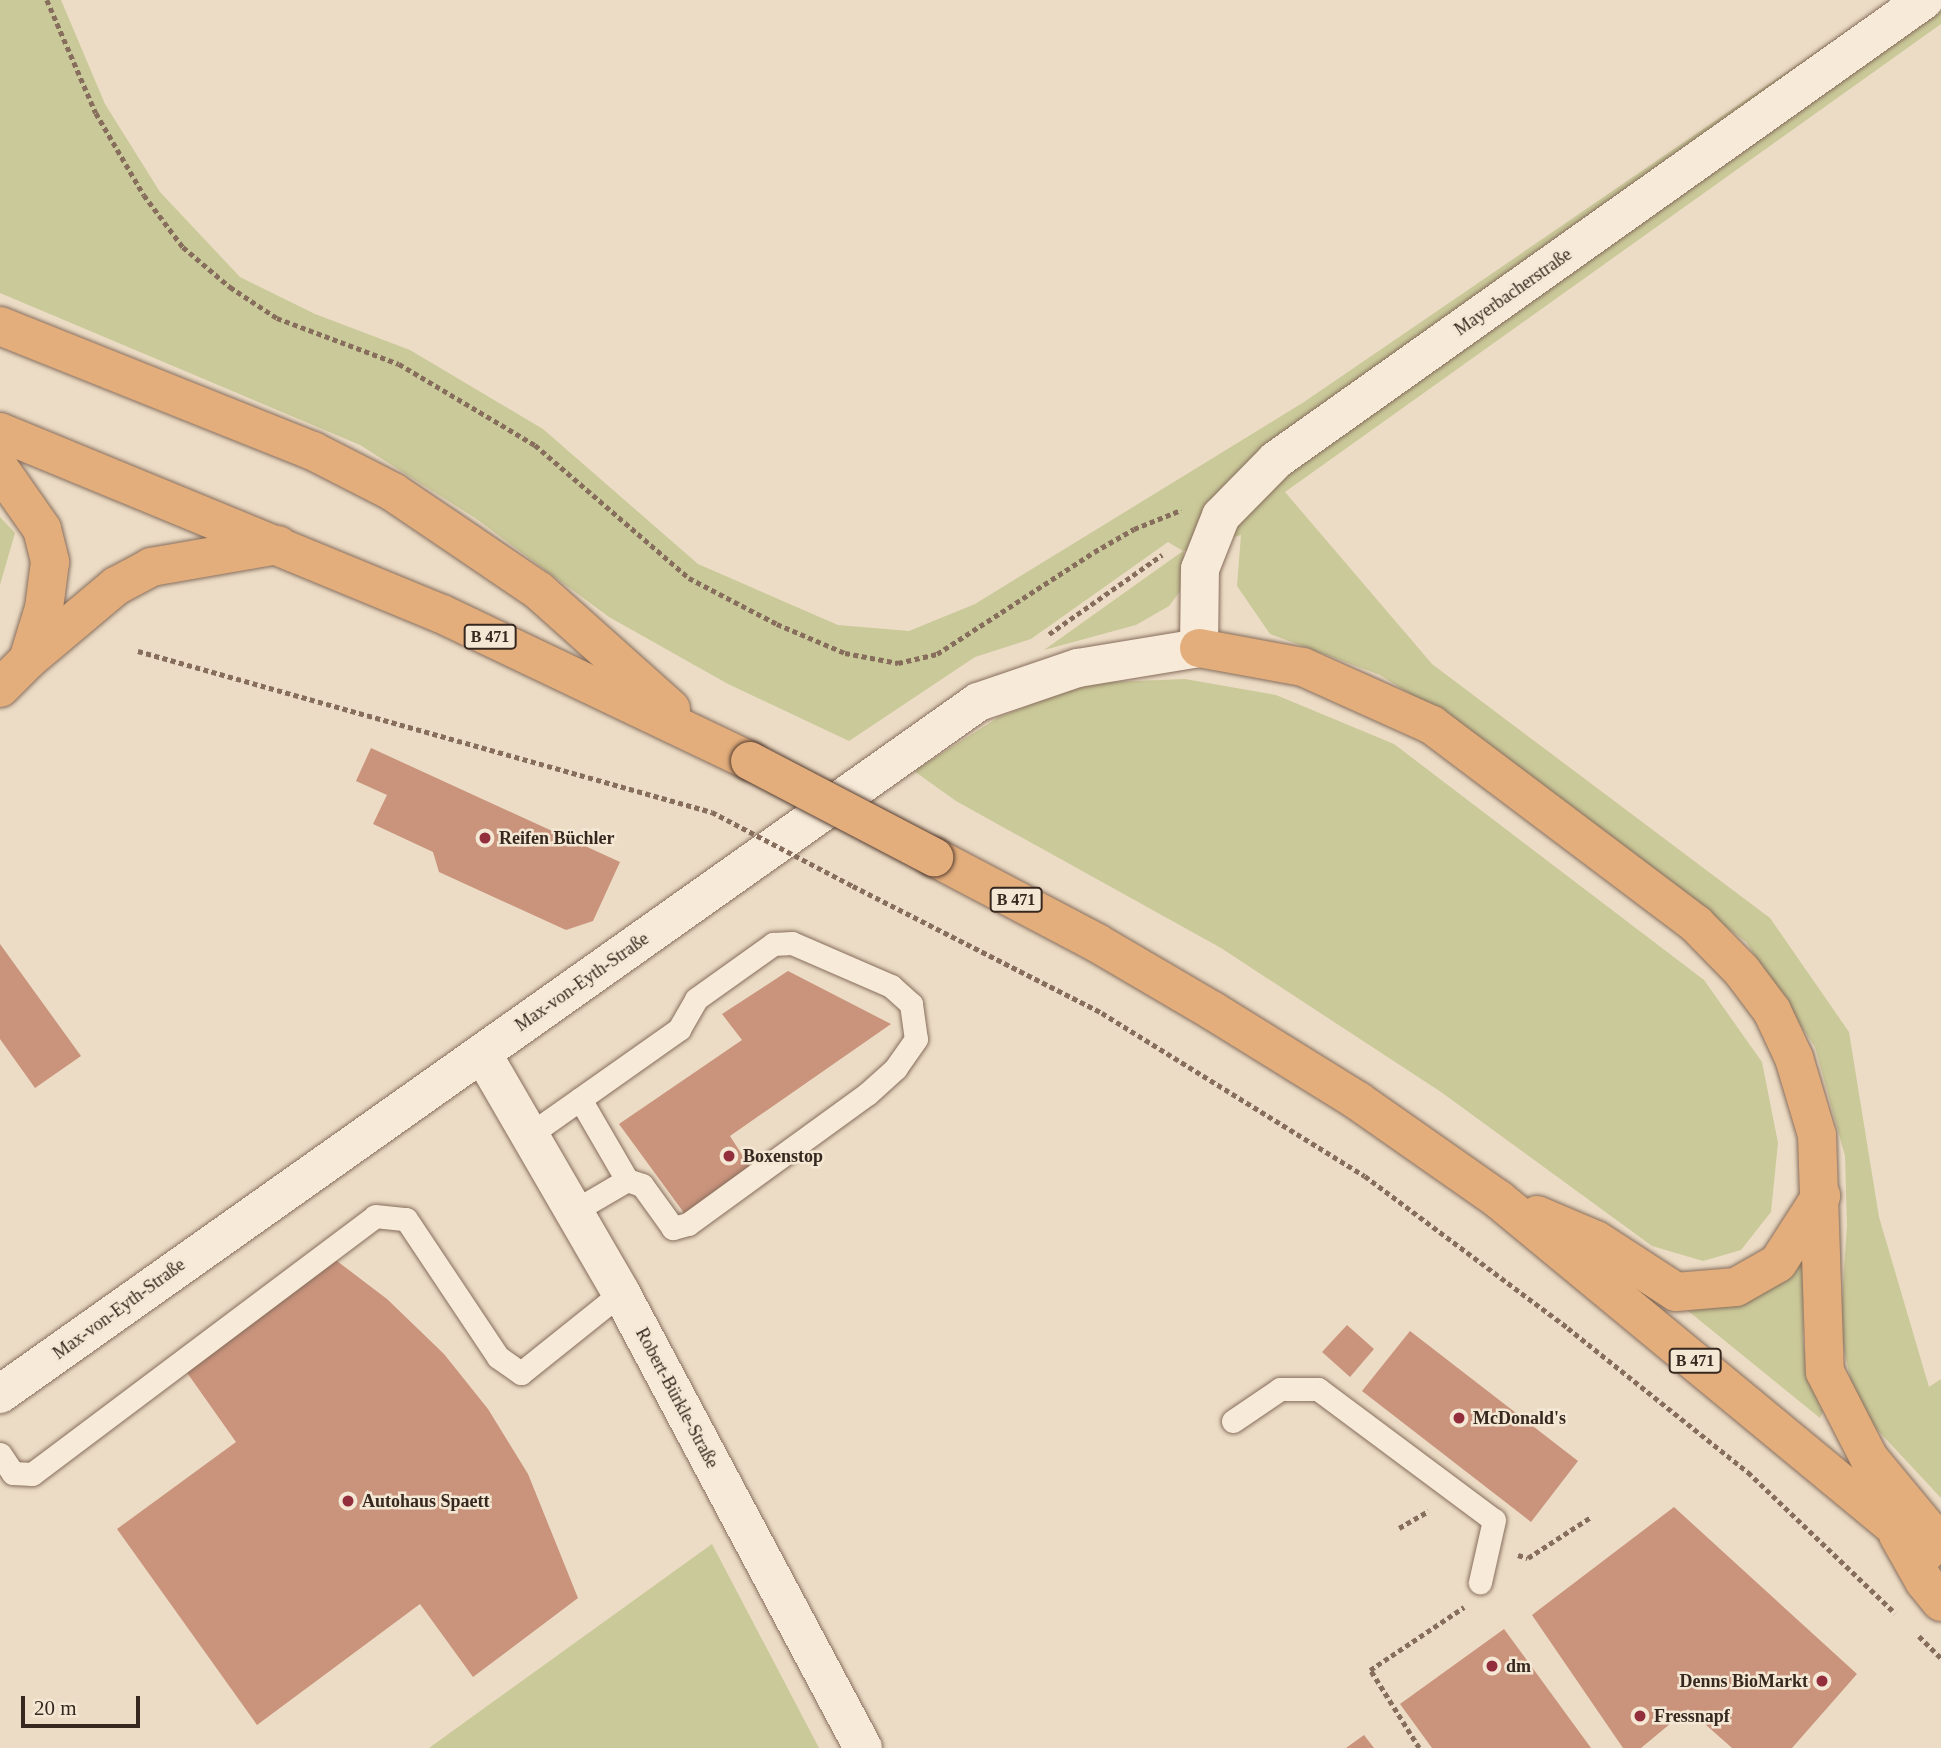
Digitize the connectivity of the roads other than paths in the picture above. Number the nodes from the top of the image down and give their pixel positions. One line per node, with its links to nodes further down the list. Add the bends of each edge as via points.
1 (1924, 0): 6 (street, Mayerbacherstraße, via 1276,460 1217,526 1200,569)
2 (0, 326): 9 (highway, via 313,451 393,492 539,591)
3 (0, 432): 5 (highway, B 471)
4 (0, 468): 7 (highway, via 42,529 50,562 44,608)
5 (278, 545): 7 (highway, via 151,567 116,586); 9 (highway, B 471, via 442,614)
6 (1199, 648): 10 (street, Max-von-Eyth-Straße, via 1078,668 978,702); 14 (highway, via 1303,667 1432,726 1696,924 1772,1011 1794,1058 1816,1135)
7 (28, 660): 8 (highway)
8 (0, 688)
9 (699, 734): 15 (highway, B 471, bridge, via 1097,943 1358,1101)
10 (482, 1053): 12 (street, Robert-Bürkle-Straße); 18 (street, Max-von-Eyth-Straße)
11 (580, 1099): 12 (lane); 13 (lane); 13 (lane, via 679,1029 696,999 772,944 792,943 891,986 911,1003 916,1039 896,1068 688,1224 673,1228 642,1185)
12 (529, 1135): 16 (street, Robert-Bürkle-Straße)
13 (626, 1180): 16 (lane)
14 (1821, 1196): 15 (highway, via 1778,1263 1736,1287 1676,1292 1596,1240); 22 (highway, via 1825,1372 1869,1458)
15 (1498, 1199): 21 (highway, B 471)
16 (573, 1211): 17 (street, Robert-Bürkle-Straße)
17 (621, 1293): 20 (lane, via 521,1373 498,1357 406,1219 375,1216 32,1474 13,1473); 26 (street, Robert-Bürkle-Straße)
18 (0, 1394)
19 (1233, 1421): 24 (lane, via 1280,1389 1318,1389 1494,1520)
20 (0, 1454)
21 (1892, 1524): 23 (highway, B 471); 25 (highway)
22 (1941, 1545)
23 (1941, 1566)
24 (1480, 1581)
25 (1941, 1602)
26 (863, 1748)

